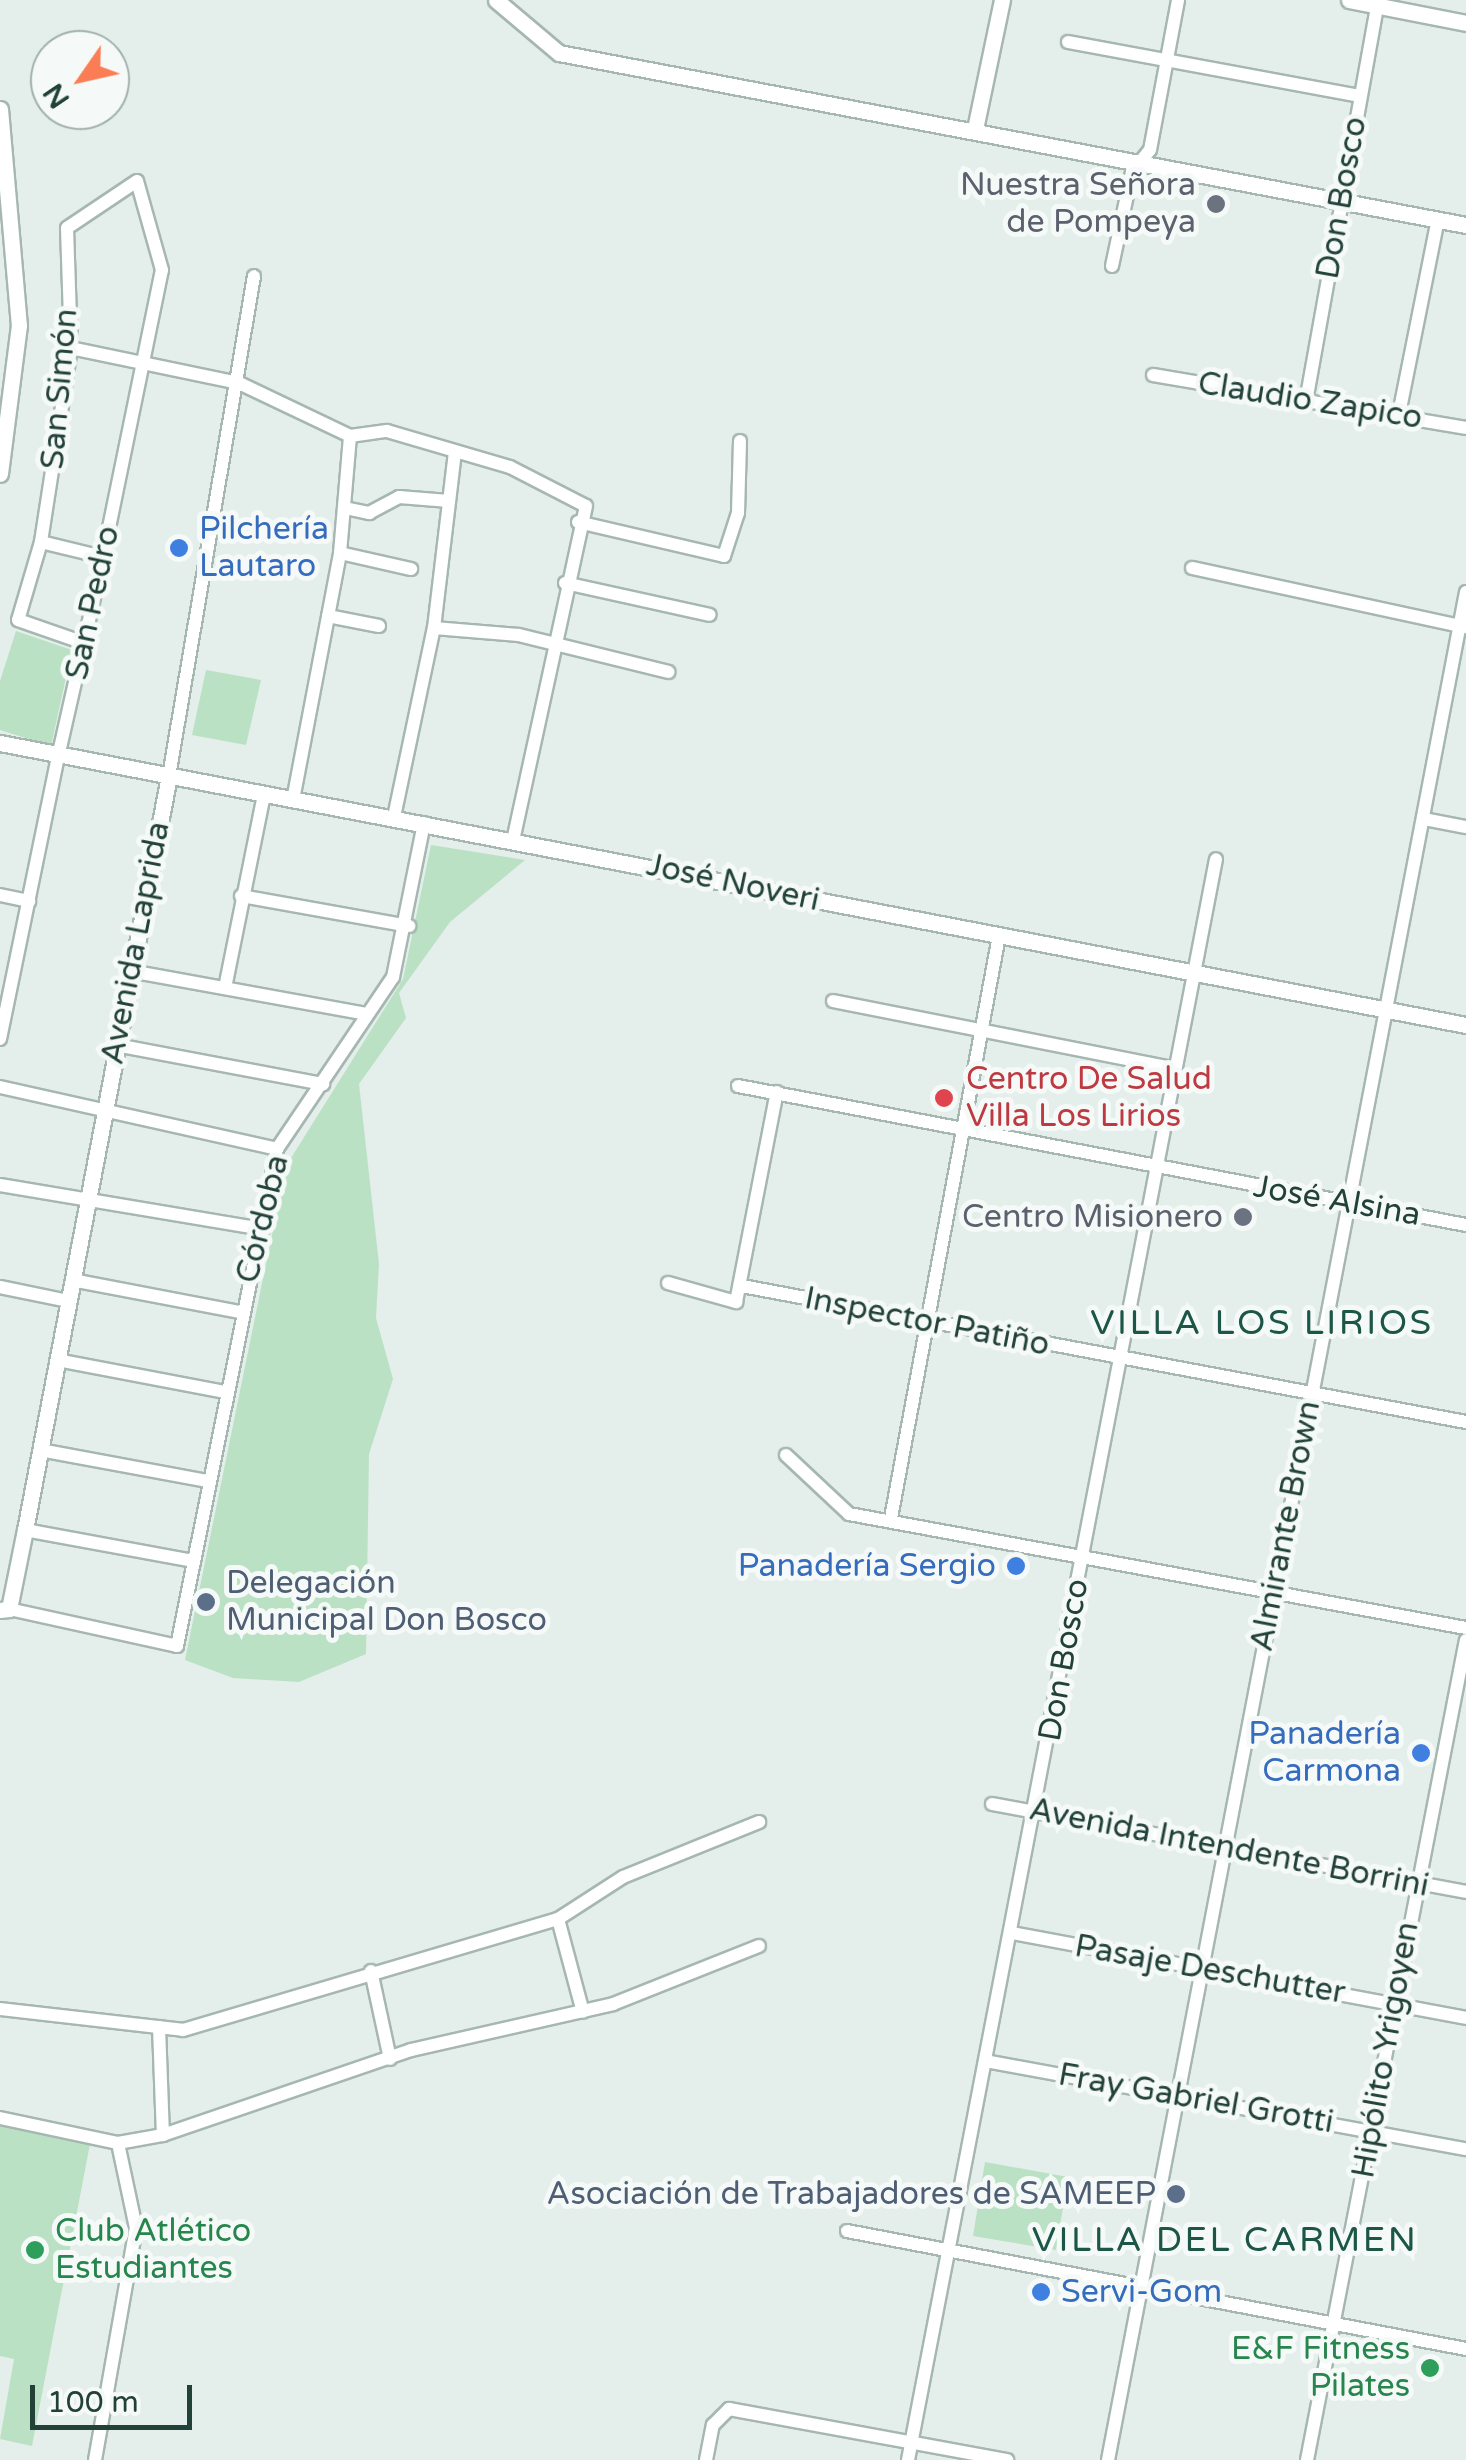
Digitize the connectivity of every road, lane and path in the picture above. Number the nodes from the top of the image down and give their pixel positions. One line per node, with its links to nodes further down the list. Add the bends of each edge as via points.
1 (496, 0): 11 (street, via 559,53)
2 (1002, 0): 11 (street)
3 (1178, 0): 8 (street)
4 (1349, 0): 5 (street)
5 (1378, 3): 6 (street); 9 (street, Don Bosco)
6 (1466, 23)
7 (1068, 42): 8 (street)
8 (1166, 59): 9 (street); 12 (street)
9 (1360, 96): 14 (street, Don Bosco)
10 (0, 109): 26 (street, via 19,325)
11 (975, 129): 12 (street)
12 (1140, 163): 14 (street); 17 (street)
13 (125, 184): 19 (street, San Simón, via 66,228); 20 (street, San Pedro, via 146,191 160,252)
14 (1340, 200): 15 (street); 23 (street, Don Bosco)
15 (1438, 219): 16 (street); 24 (street)
16 (1466, 225)
17 (1112, 266)
18 (254, 276): 22 (street, Avenida Laprida)
19 (71, 348): 20 (street); 34 (street, San Simón)
20 (144, 358): 22 (street); 36 (street, San Pedro)
21 (1153, 375): 23 (street, Claudio Zapico)
22 (240, 384): 27 (street); 51 (street, Avenida Laprida)
23 (1307, 396): 24 (street, Claudio Zapico)
24 (1399, 414): 25 (street, Claudio Zapico)
25 (1466, 428)
26 (4, 432): 30 (street)
27 (350, 436): 29 (street, via 387,430); 32 (street)
28 (740, 441): 33 (street, via 738,513 724,556)
29 (454, 452): 31 (street); 33 (street, via 510,467 586,506)
30 (0, 474)
31 (449, 501): 32 (street, via 399,497 369,513); 45 (street)
32 (345, 508): 35 (street)
33 (578, 522): 39 (street)
34 (42, 542): 36 (street); 46 (street, San Simón, via 18,620)
35 (340, 553): 37 (street); 42 (street)
36 (103, 557): 46 (street, San Pedro)
37 (410, 568)
38 (1192, 568): 44 (street)
39 (565, 583): 41 (street); 47 (street)
40 (1466, 592): 44 (street, Almirante Brown)
41 (710, 615)
42 (328, 616): 43 (street); 53 (street)
43 (379, 626)
44 (1463, 626): 55 (street, Almirante Brown)
45 (434, 628): 47 (street); 54 (street)
46 (84, 643): 50 (street, San Pedro)
47 (552, 644): 48 (street); 58 (street)
48 (669, 672)
49 (0, 743): 50 (street, José Noveri)
50 (58, 756): 51 (street, José Noveri); 62 (street, San Pedro)
51 (169, 776): 52 (street, José Noveri); 66 (street, Avenida Laprida)
52 (264, 794): 53 (street, José Noveri); 61 (street)
53 (293, 800): 54 (street, José Noveri)
54 (394, 817): 56 (street, José Noveri)
55 (1424, 819): 57 (street); 70 (street, Almirante Brown)
56 (424, 822): 58 (street, José Noveri); 63 (street, Córdoba)
57 (1466, 827)
58 (514, 837): 64 (street, José Noveri)
59 (1216, 859): 65 (street, Don Bosco)
60 (0, 896): 62 (street)
61 (242, 896): 63 (street); 67 (street)
62 (28, 901): 69 (street, San Pedro)
63 (409, 926): 71 (street, Córdoba, via 393,977)
64 (999, 936): 65 (street, José Noveri); 73 (street)
65 (1190, 970): 70 (street, José Noveri); 76 (street, Don Bosco)
66 (130, 971): 67 (street); 75 (street, Avenida Laprida)
67 (225, 988): 71 (street)
68 (832, 1000): 73 (street)
69 (3, 1005): 74 (street, San Pedro)
70 (1386, 1010): 72 (street, José Noveri); 87 (street, Almirante Brown)
71 (366, 1014): 77 (street, Córdoba)
72 (1466, 1025)
73 (982, 1032): 76 (street); 82 (street)
74 (0, 1039)
75 (116, 1045): 77 (street); 81 (street, Avenida Laprida)
76 (1170, 1068): 84 (street, Don Bosco)
77 (322, 1084): 83 (street, Córdoba)
78 (738, 1086): 80 (street, José Alsina)
79 (0, 1087): 81 (street)
80 (777, 1092): 82 (street, José Alsina); 92 (street)
81 (105, 1106): 83 (street, via 118,1120); 86 (street, Avenida Laprida)
82 (964, 1128): 84 (street, José Alsina); 96 (street)
83 (277, 1149): 89 (street, Córdoba)
84 (1158, 1170): 87 (street, José Alsina); 98 (street, Don Bosco)
85 (0, 1185): 86 (street)
86 (88, 1194): 89 (street); 90 (street, Avenida Laprida)
87 (1347, 1202): 88 (street, José Alsina); 100 (street, Almirante Brown)
88 (1466, 1225)
89 (263, 1229): 95 (street, Córdoba)
90 (72, 1280): 94 (street, Avenida Laprida); 95 (street)
91 (668, 1283): 92 (street, via 736,1302)
92 (742, 1286): 96 (street, Inspector Patiño)
93 (0, 1287): 94 (street)
94 (68, 1301): 97 (street, Avenida Laprida)
95 (240, 1312): 99 (street, Córdoba)
96 (928, 1322): 98 (street, Inspector Patiño); 105 (street)
97 (57, 1360): 99 (street); 102 (street, Avenida Laprida)
98 (1122, 1360): 100 (street, Inspector Patiño); 107 (street, Don Bosco)
99 (225, 1392): 104 (street, Córdoba)
100 (1311, 1393): 101 (street, Inspector Patiño); 109 (street, Almirante Brown)
101 (1466, 1422)
102 (40, 1450): 104 (street); 106 (street, Avenida Laprida)
103 (786, 1455): 105 (street, via 849,1514)
104 (208, 1481): 108 (street, Córdoba)
105 (891, 1518): 107 (street)
106 (25, 1530): 108 (street); 110 (street, Avenida Laprida)
107 (1082, 1555): 109 (street); 114 (street, Don Bosco)
108 (194, 1562): 110 (street, Córdoba, via 177,1646)
109 (1273, 1591): 111 (street); 116 (street, Almirante Brown)
110 (4, 1609)
111 (1466, 1628)
112 (1466, 1640): 117 (street, Hipólito Yrigoyen)
113 (992, 1804): 114 (street, Avenida Intendente Borrini)
114 (1036, 1811): 116 (street, Avenida Intendente Borrini); 120 (street, Don Bosco)
115 (758, 1822): 119 (street, via 624,1877)
116 (1225, 1846): 117 (street, Avenida Intendente Borrini); 123 (street, Almirante Brown)
117 (1417, 1882): 118 (street, Avenida Intendente Borrini); 124 (street, Hipólito Yrigoyen)
118 (1466, 1892)
119 (558, 1919): 122 (street); 126 (street)
120 (1012, 1933): 123 (street, Pasaje Deschutter); 130 (street, Don Bosco)
121 (760, 1946): 126 (street)
122 (370, 1971): 128 (street, via 183,2030); 129 (street)
123 (1204, 1972): 124 (street, Pasaje Deschutter); 131 (street, Almirante Brown)
124 (1396, 2004): 127 (street, Pasaje Deschutter); 133 (street, Hipólito Yrigoyen)
125 (0, 2008): 128 (street)
126 (583, 2012): 129 (street)
127 (1466, 2018)
128 (159, 2027): 134 (street)
129 (390, 2059): 134 (street)
130 (985, 2061): 131 (street, Fray Gabriel Grotti); 138 (street, Don Bosco)
131 (1179, 2095): 133 (street, Fray Gabriel Grotti); 139 (street, Almirante Brown)
132 (0, 2118): 135 (street)
133 (1372, 2131): 136 (street, Fray Gabriel Grotti); 140 (street, Hipólito Yrigoyen)
134 (163, 2135): 135 (street)
135 (118, 2143): 143 (street, via 136,2228)
136 (1466, 2148)
137 (846, 2231): 138 (street)
138 (949, 2248): 139 (street); 142 (street, Don Bosco)
139 (1142, 2284): 140 (street); 147 (street, Almirante Brown)
140 (1334, 2324): 141 (street); 148 (street, Hipólito Yrigoyen)
141 (1466, 2349)
142 (912, 2441): 144 (street, via 718,2413); 145 (street, Don Bosco); 146 (street)
143 (94, 2460)
144 (706, 2460)
145 (908, 2460)
146 (1006, 2460)
147 (1108, 2460)
148 (1307, 2460)

